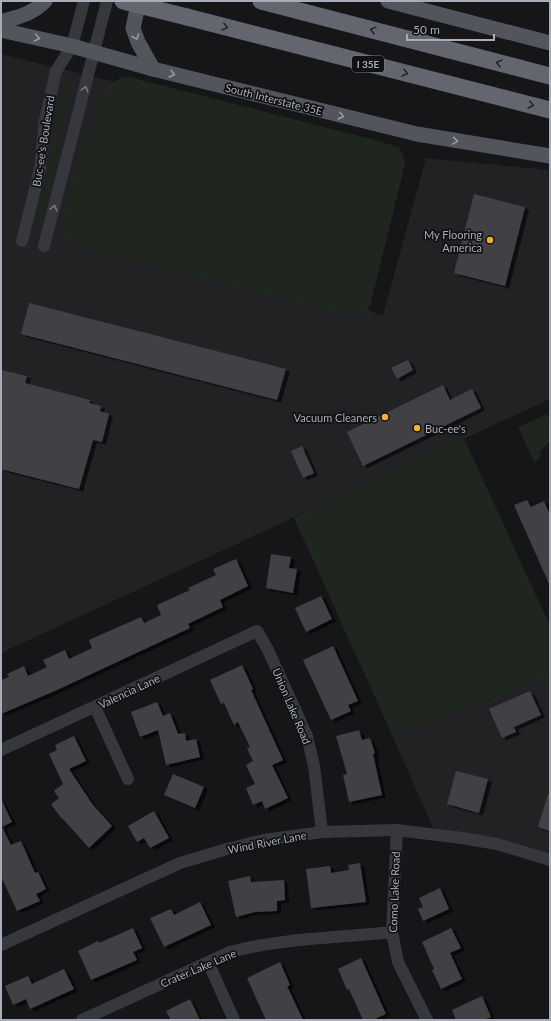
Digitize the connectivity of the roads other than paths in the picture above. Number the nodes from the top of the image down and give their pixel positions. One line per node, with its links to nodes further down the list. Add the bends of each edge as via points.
1 (45, 1): 8 (main road, via 23,16)
2 (84, 1): 11 (street, Buc-ee's Boulevard)
3 (107, 1): 12 (street, Buc-ee's Boulevard)
4 (123, 1): 15 (highway, I 35E, one-way to 15, bridge)
5 (139, 1): 13 (main road, one-way to 13, via 134,28 140,47)
6 (261, 1): 14 (highway, one-way to 6)
7 (388, 1): 10 (main road)
8 (1, 22)
9 (1, 30): 11 (main road, South Interstate 35E, one-way to 11)
10 (550, 43)
11 (72, 46): 12 (main road, South Interstate 35E); 17 (street, Buc-ee's Boulevard, via 56,71 45,120 40,169)
12 (94, 52): 13 (main road, South Interstate 35E); 18 (street, Buc-ee's Boulevard, one-way to 12)
13 (153, 69): 16 (main road, South Interstate 35E, one-way to 16, via 417,134)
14 (550, 76)
15 (550, 110)
16 (550, 156)
17 (22, 241)
18 (44, 246)
19 (257, 631): 20 (street, Valencia Lane); 24 (street, Union Lake Road, via 307,736 314,766)
20 (95, 707): 21 (street, Valencia Lane); 22 (street)
21 (1, 750)
22 (128, 779)
23 (396, 830): 24 (street, Wind River Lane); 25 (street, Wind River Lane, via 497,844); 26 (street, Como Lake Road)
24 (322, 832): 27 (street, Wind River Lane, via 264,840 180,863)
25 (550, 860)
26 (392, 932): 28 (street, Crater Lake Lane, via 264,945 230,952); 31 (street, Como Lake Road, via 398,962)
27 (1, 944)
28 (208, 962): 29 (street, Crater Lake Lane); 30 (street)
29 (82, 1020)
30 (234, 1020)
31 (426, 1020)

